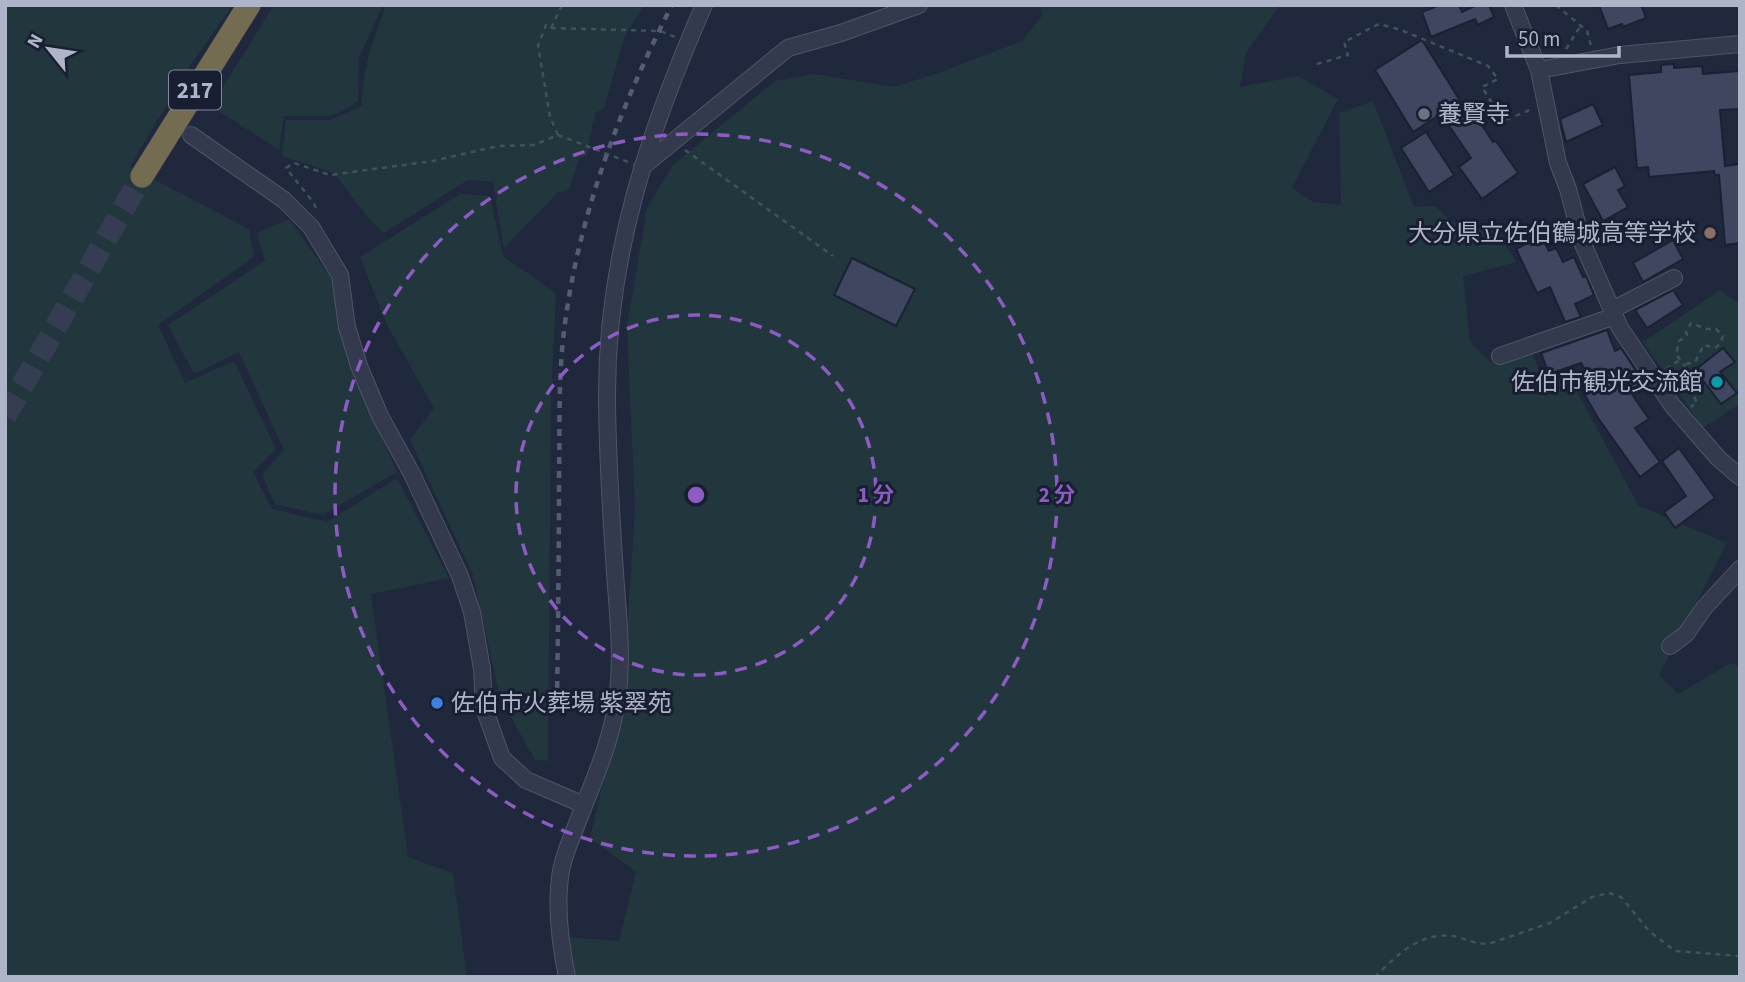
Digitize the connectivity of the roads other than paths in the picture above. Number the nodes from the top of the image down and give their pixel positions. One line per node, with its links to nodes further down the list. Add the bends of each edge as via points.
1 (249, 5): 9 (highway, 217)
2 (704, 5): 8 (street, via 669,85)
3 (919, 5): 8 (street, via 789,48 678,145)
4 (1513, 5): 6 (street)
5 (1740, 44): 6 (street)
6 (1539, 70): 11 (street, via 1558,163 1582,242)
7 (191, 135): 16 (street, via 284,200 310,227 340,275 347,327 359,366 460,576 472,612 484,708 502,758 526,780)
8 (641, 168): 16 (street, via 609,332 607,395 621,657 607,747)
9 (142, 176)
10 (1674, 278): 11 (street)
11 (1614, 313): 12 (street); 13 (street, via 1681,415)
12 (1500, 356)
13 (1740, 477)
14 (1740, 569): 15 (street, via 1686,634)
15 (1670, 646)
16 (584, 805): 17 (street, via 561,872 558,911)
17 (567, 977)

